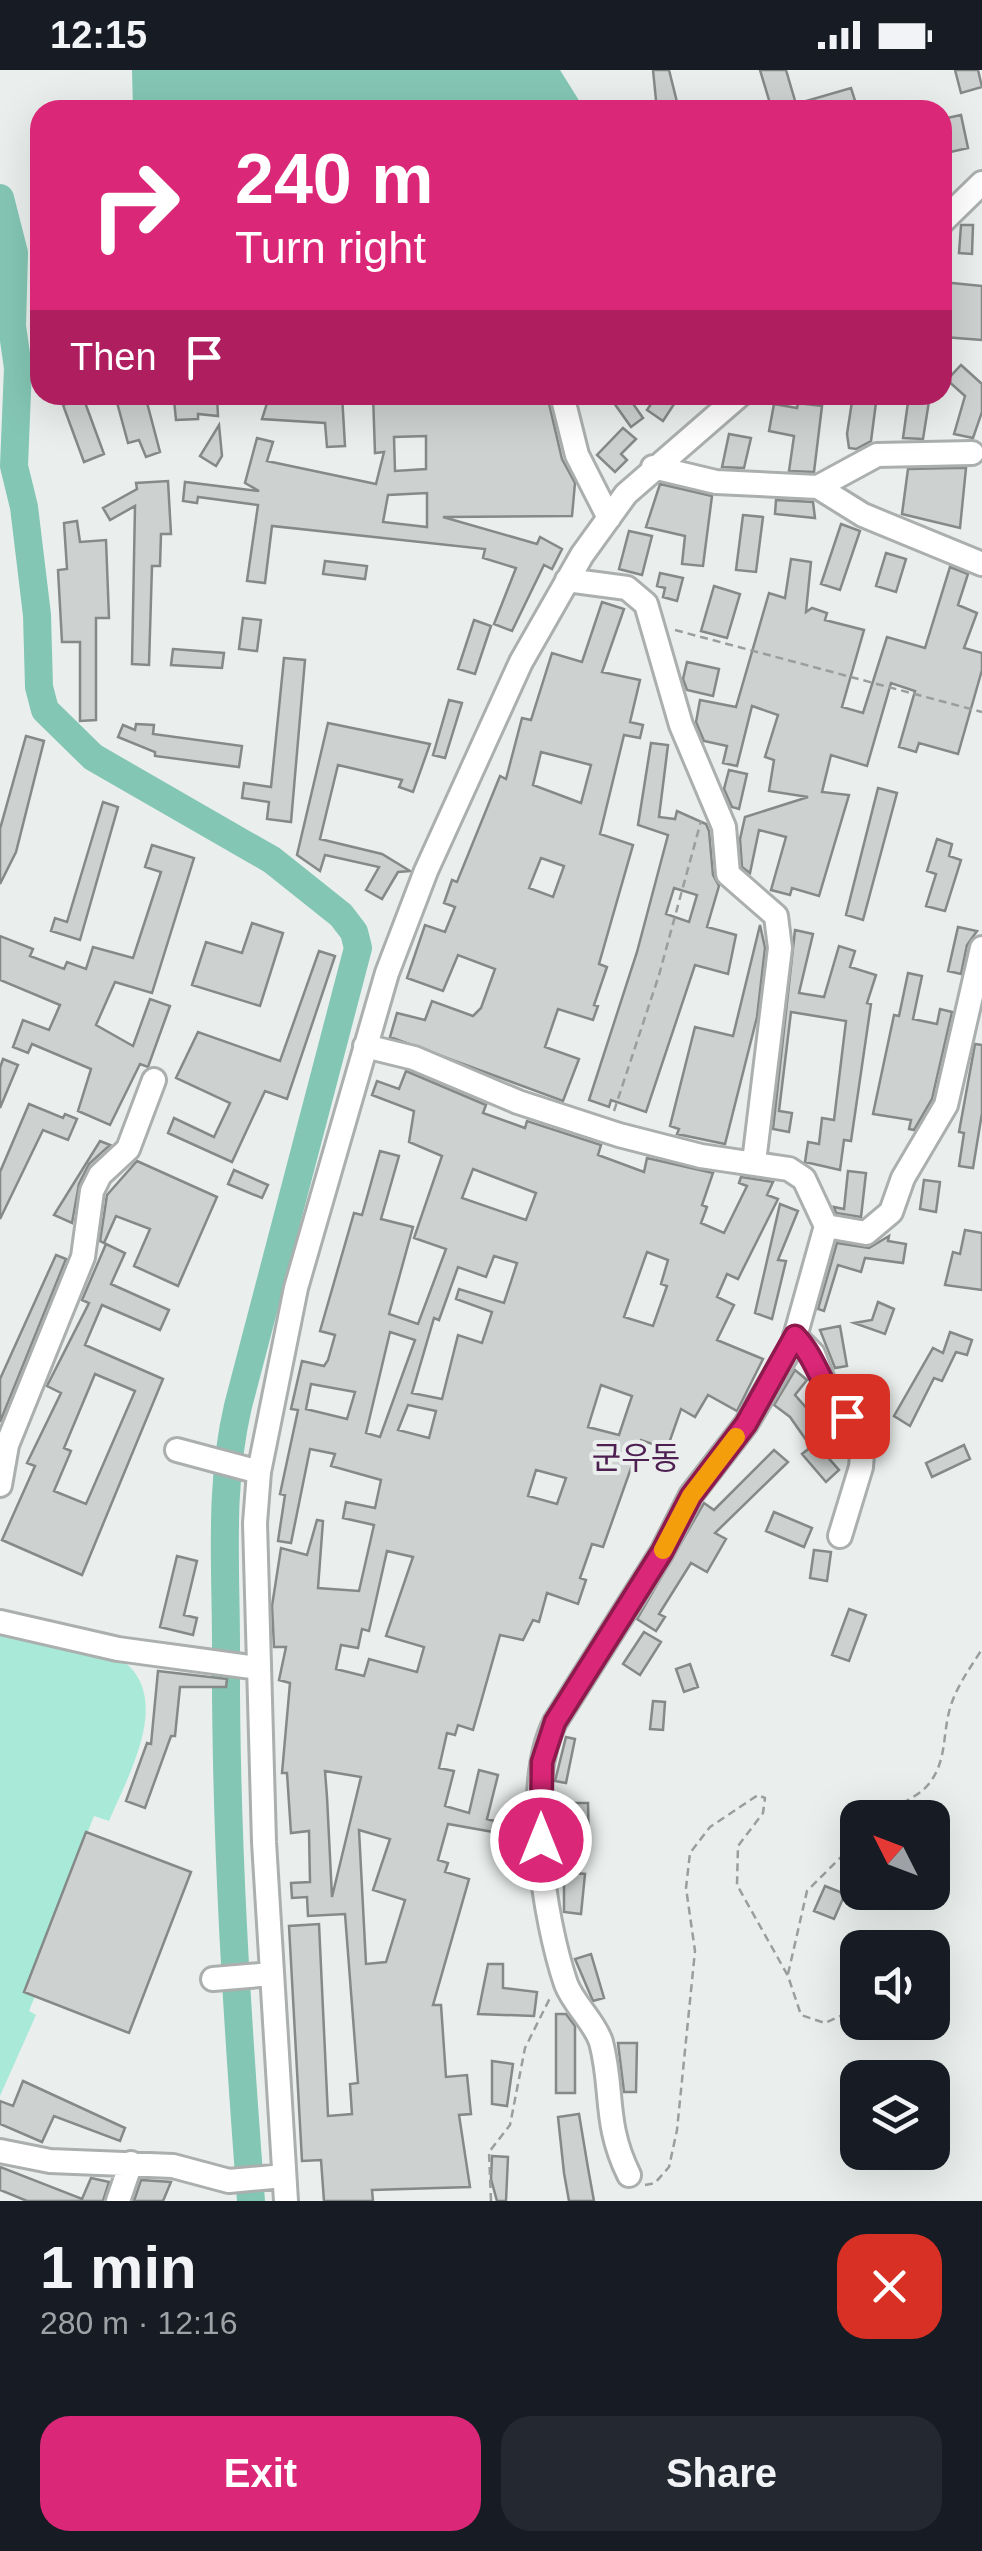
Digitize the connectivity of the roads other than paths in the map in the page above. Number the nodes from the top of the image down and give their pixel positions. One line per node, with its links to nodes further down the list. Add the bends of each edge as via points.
1 (982, 183): 2 (street)
2 (952, 212)
3 (564, 405): 6 (street)
4 (576, 405): 6 (street)
5 (728, 405): 8 (street)
6 (570, 429): 10 (street)
7 (972, 453): 9 (street, via 876,455)
8 (653, 467): 9 (street, via 716,482); 10 (street)
9 (818, 487): 11 (street, via 864,515)
10 (608, 518): 12 (street)
11 (982, 564)
12 (567, 580): 14 (street, via 464,784 406,921); 16 (street, via 627,588 646,604 681,725 724,827 728,874 776,916)
13 (982, 948): 17 (street, via 946,1106 903,1178 891,1212 866,1234)
14 (365, 1046): 16 (street, via 607,1131 701,1156); 20 (street)
15 (154, 1080): 21 (street, via 128,1149 92,1190 83,1257 7,1445)
16 (754, 1162): 17 (street, via 789,1168 804,1179)
17 (826, 1226): 18 (street)
18 (795, 1336): 22 (street, via 813,1354 830,1398 863,1441); 29 (street, via 548,1735 542,1762 545,1910 567,1988 598,2034 610,2130)
19 (177, 1450): 20 (street)
20 (252, 1470): 24 (street)
21 (0, 1485)
22 (840, 1536)
23 (0, 1622): 24 (street, via 118,1649)
24 (249, 1667): 25 (street)
25 (261, 1975): 26 (street); 30 (street)
26 (213, 1978)
27 (0, 2150): 28 (street, via 50,2161)
28 (131, 2162): 31 (street, via 172,2166); 32 (street)
29 (629, 2175)
30 (274, 2177): 31 (street); 33 (street)
31 (230, 2191)
32 (118, 2201)
33 (286, 2201)

